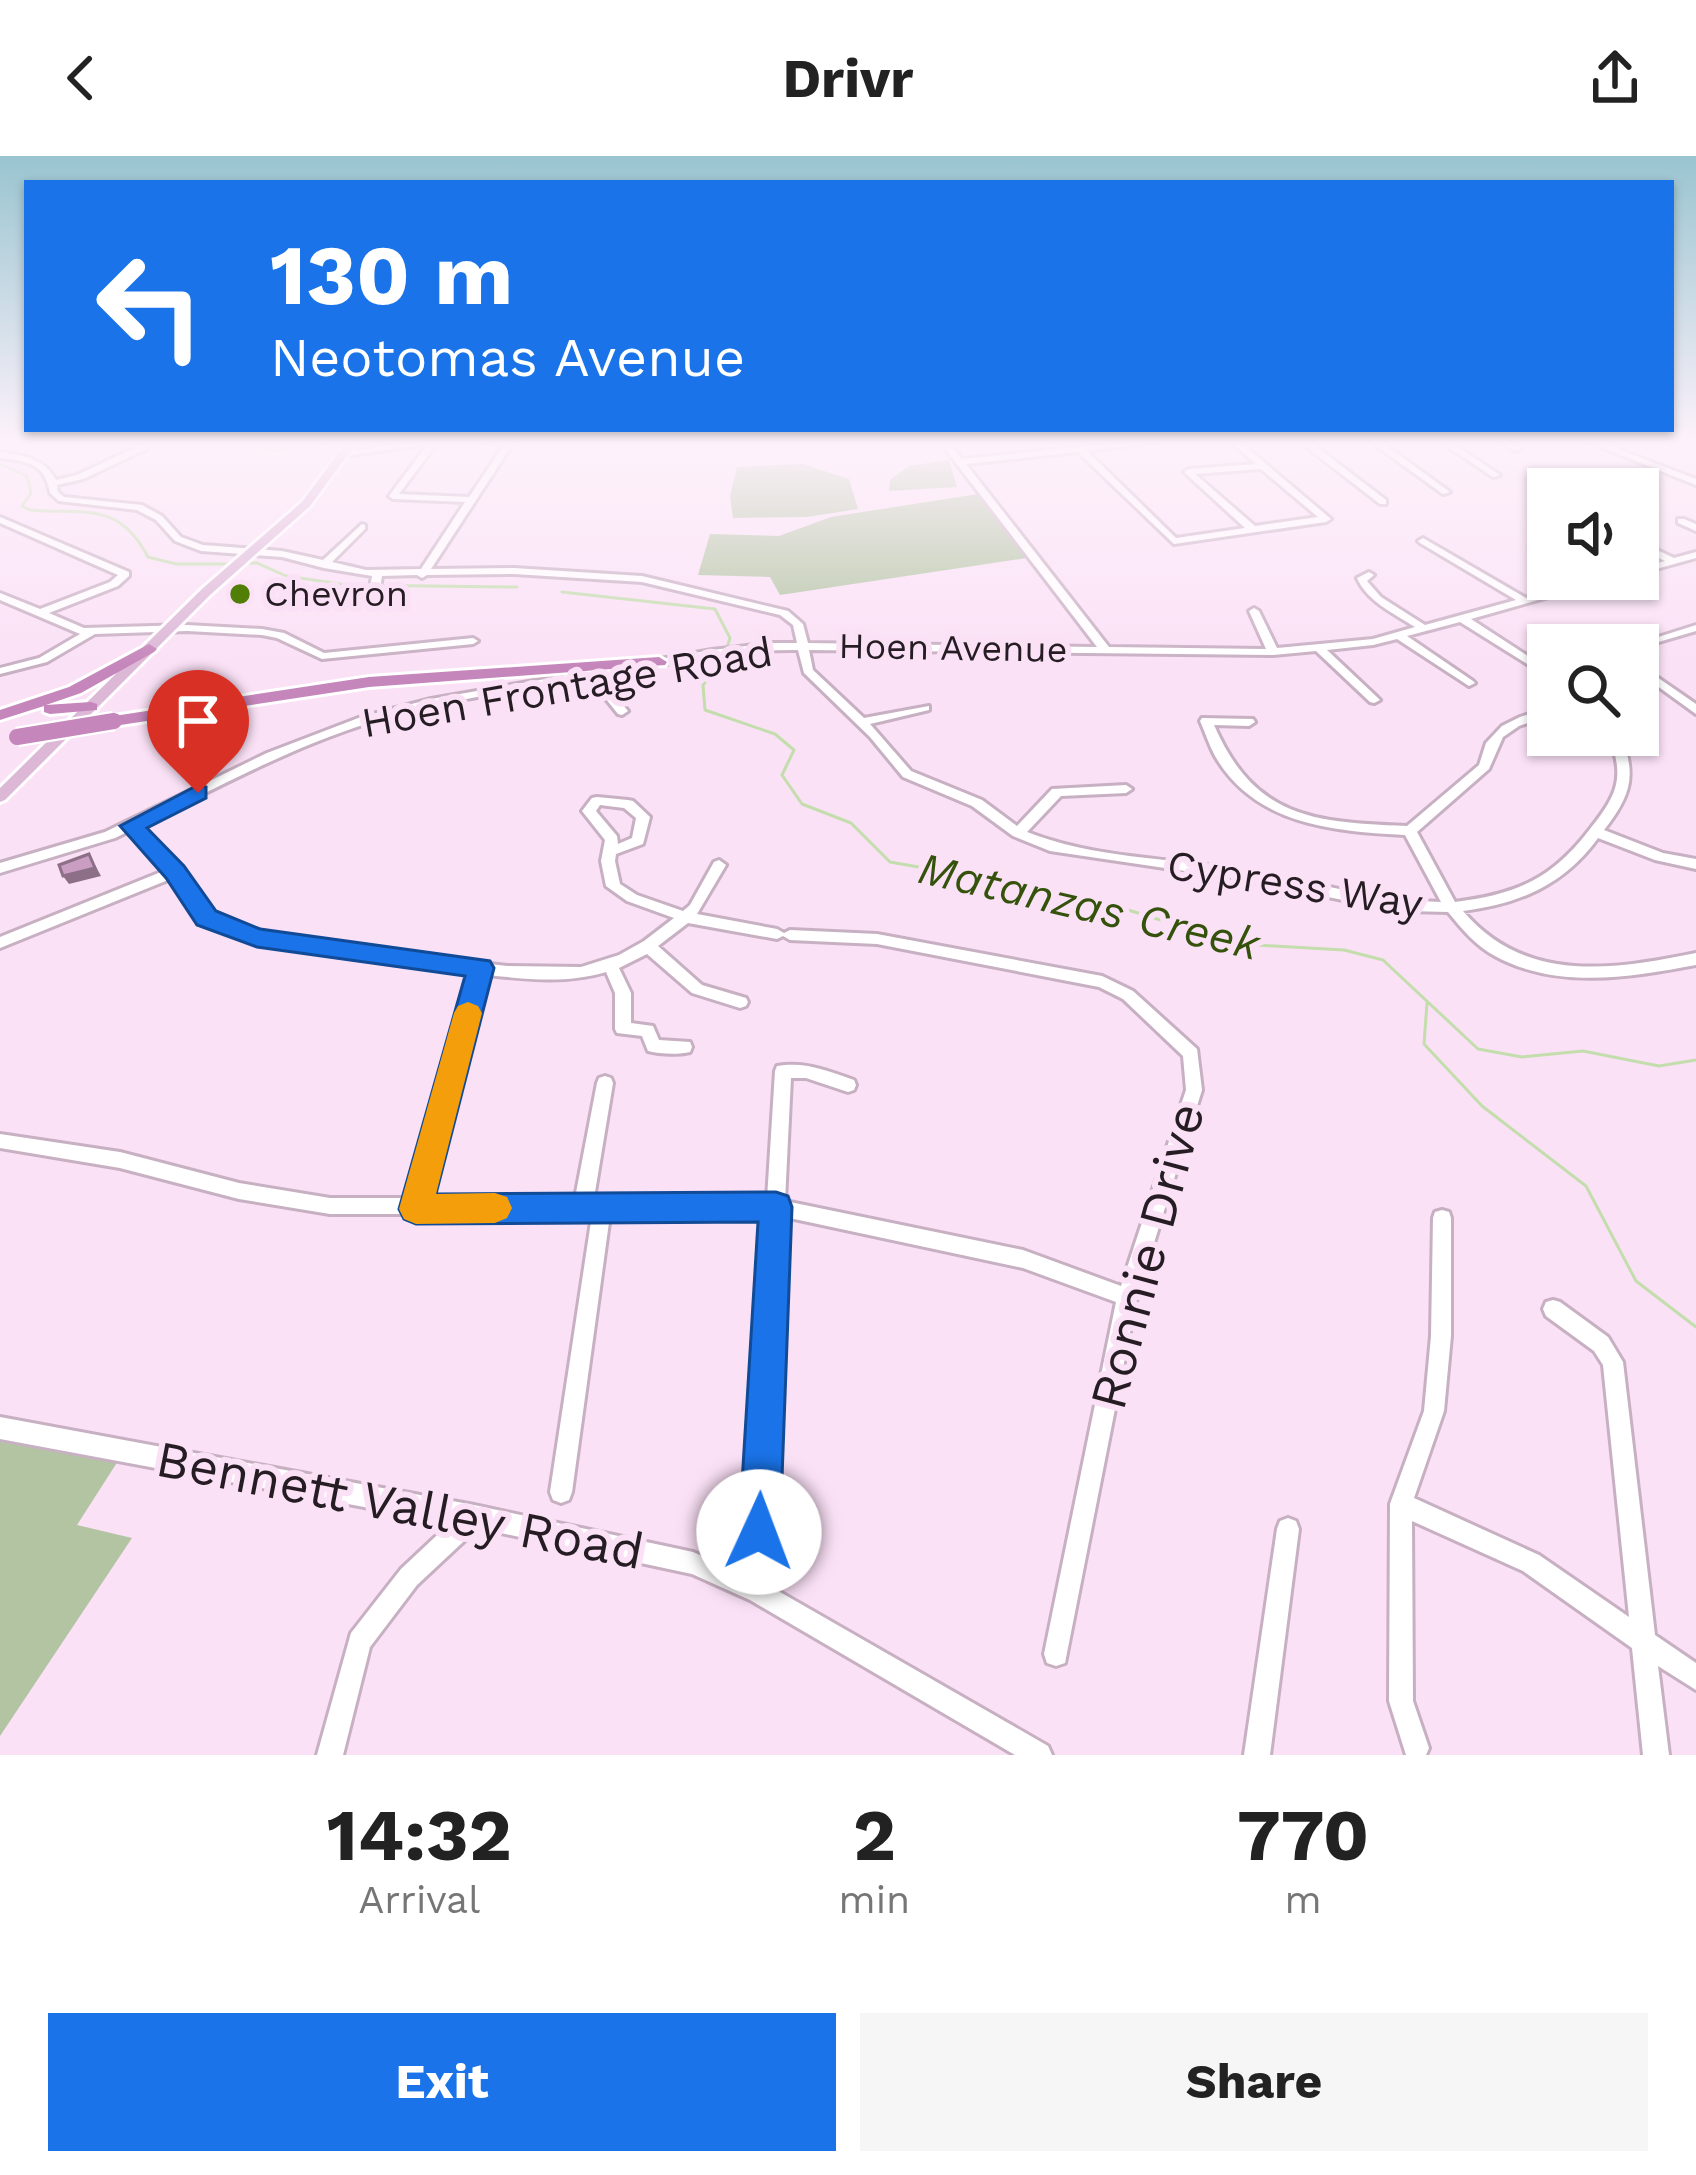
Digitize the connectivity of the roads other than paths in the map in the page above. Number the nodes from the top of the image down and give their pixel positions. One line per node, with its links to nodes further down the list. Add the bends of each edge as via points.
1 (156, 517): 16 (street, Hoen Avenue, via 189,545)
2 (290, 517): 16 (main road)
3 (459, 517): 20 (street)
4 (1002, 517): 37 (street)
5 (1149, 517): 11 (street, via 1174,541)
6 (1238, 517): 11 (street)
7 (1323, 517): 11 (street)
8 (0, 520): 26 (street, via 125,574)
9 (1681, 521): 12 (street)
10 (362, 527): 18 (street)
11 (1251, 528)
12 (1696, 528)
13 (1423, 542): 24 (street)
14 (1659, 554): 17 (street)
15 (1696, 555): 17 (street)
16 (244, 559): 18 (street, Hoen Avenue); 28 (main road)
17 (1673, 561): 19 (street)
18 (324, 565): 20 (street, Hoen Avenue, via 374,585)
19 (1659, 565)
20 (422, 575): 35 (street, Hoen Avenue, via 514,571 670,584 787,614)
21 (1369, 575): 29 (street, via 1361,580 1373,595)
22 (0, 596): 26 (street)
23 (1528, 600): 24 (street, Hoen Avenue)
24 (1524, 601): 27 (street, Hoen Avenue)
25 (1254, 611): 39 (street)
26 (39, 613): 31 (street)
27 (1462, 618): 29 (street, Hoen Avenue); 40 (street)
28 (170, 628): 31 (street); 34 (street, via 275,633 322,656); 36 (main road)
29 (1423, 628): 32 (street, Hoen Avenue)
30 (1696, 628): 33 (street)
31 (91, 632): 42 (street, via 43,660)
32 (1398, 635): 38 (street, Hoen Avenue); 44 (street)
33 (1659, 639)
34 (473, 641)
35 (803, 647): 37 (street, Hoen Avenue); 41 (street, Hoen Frontage Road); 53 (street, Cypress Way, via 808,671)
36 (149, 649): 47 (main road); 51 (highway, via 75,690)
37 (1106, 650): 39 (street, Hoen Avenue)
38 (1321, 650): 39 (street, Hoen Avenue); 46 (street)
39 (1273, 652)
40 (1527, 659)
41 (659, 662): 43 (street, Hoen Frontage Road); 55 (highway, bridge, via 369,682)
42 (0, 671)
43 (591, 674): 50 (street); 59 (street, Hoen Frontage Road, via 352,724)
44 (1469, 682)
45 (1659, 682): 48 (street)
46 (1374, 700)
47 (91, 707): 51 (highway); 58 (main road)
48 (1695, 707)
49 (925, 708): 53 (street)
50 (622, 711)
51 (0, 717)
52 (1527, 718): 60 (street, via 1507,724 1488,745 1485,766)
53 (862, 722): 62 (street, Cypress Way, via 907,774 977,803)
54 (1250, 722): 60 (street, via 1206,722 1231,776 1270,807 1349,828)
55 (8, 739)
56 (1621, 756): 61 (street, Cypress Way, via 1624,788)
57 (1126, 789): 62 (street, via 1057,792)
58 (0, 796)
59 (132, 826): 66 (street, Hoen Frontage Road); 67 (street)
60 (1410, 831): 68 (street)
61 (1595, 832): 64 (street); 68 (street, Cypress Way, via 1570,863 1535,885)
62 (1018, 833): 68 (street, Cypress Way, via 1055,848 1250,876 1359,902)
63 (612, 851): 63 (street, via 638,841 643,817 628,804 597,801 589,814 612,839); 69 (street, Ronnie Drive, via 613,886)
64 (1696, 864)
65 (719, 866): 69 (street)
66 (0, 868)
67 (175, 872): 70 (street); 74 (street, via 206,918 224,928)
68 (1450, 906): 72 (street, via 1497,947 1552,970 1610,976)
69 (685, 916): 71 (street); 84 (street, Ronnie Drive, via 784,935 877,939 1102,982 1128,995 1191,1054 1194,1090)
70 (0, 943)
71 (650, 948): 73 (street); 75 (street, via 697,989)
72 (1696, 959)
73 (610, 966): 74 (street, via 553,976); 76 (street, via 624,997 623,1029 647,1030 655,1046)
74 (481, 968): 82 (street)
75 (740, 1002)
76 (685, 1047)
77 (605, 1083): 80 (street)
78 (848, 1085): 81 (street, via 783,1071)
79 (0, 1142): 82 (street, via 120,1160 284,1200)
80 (592, 1207): 81 (street); 82 (street); 87 (street)
81 (776, 1207): 84 (street, via 1024,1259); 91 (street)
82 (416, 1209)
83 (1442, 1218): 88 (street, via 1434,1411)
84 (1127, 1297): 93 (street, Ronnie Drive)
85 (1553, 1309): 92 (street, via 1613,1362)
86 (0, 1428): 89 (street, Bennett Valley Road)
87 (561, 1492)
88 (1401, 1504): 92 (street, via 1531,1563); 95 (street, via 1401,1701)
89 (474, 1516): 96 (street, via 359,1641); 97 (street, Bennett Valley Road, via 693,1563 758,1592)
90 (1288, 1529): 98 (street)
91 (759, 1532)
92 (1646, 1645): 94 (street); 99 (street)
93 (1056, 1654)
94 (1696, 1678)
95 (1416, 1748)
96 (330, 1755)
97 (1039, 1755)
98 (1257, 1755)
99 (1656, 1755)

